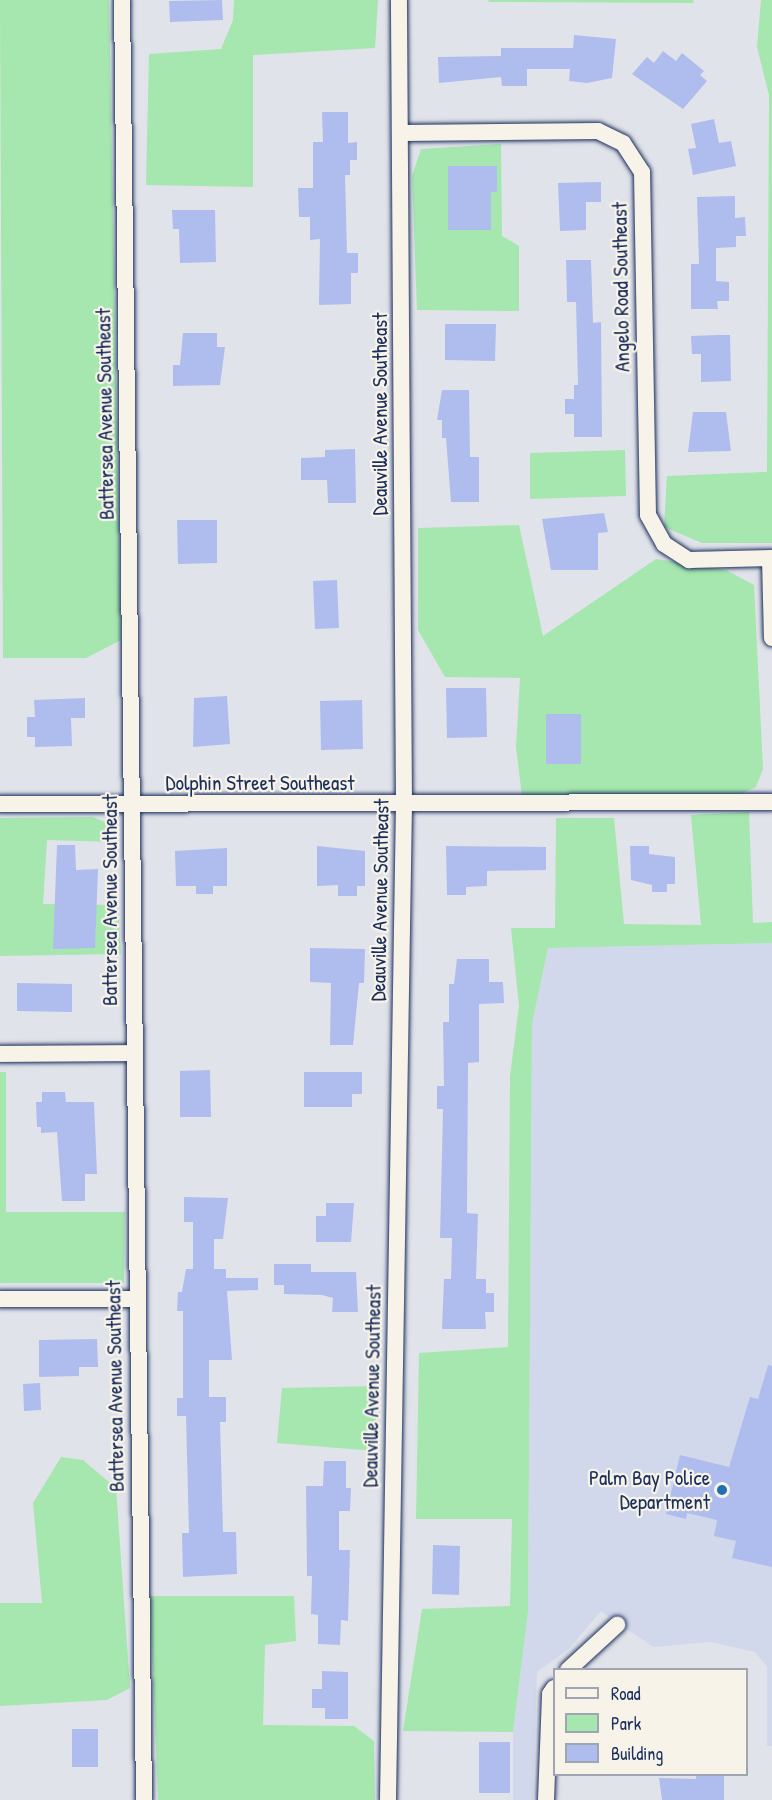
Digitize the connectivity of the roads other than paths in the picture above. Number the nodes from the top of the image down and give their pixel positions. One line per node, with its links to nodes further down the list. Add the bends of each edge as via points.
1 (122, 0): 8 (street, Battersea Avenue Southeast)
2 (399, 0): 3 (street, Deauville Avenue Southeast)
3 (402, 133): 4 (street, Angelo Road Southeast, via 598,131 623,143 642,172 648,515 664,544 689,560); 9 (street, Deauville Avenue Southeast)
4 (771, 558): 5 (street)
5 (772, 638)
6 (772, 802): 9 (street, Dolphin Street Southeast)
7 (0, 804): 8 (street, Dolphin Street Southeast)
8 (133, 805): 9 (street, Dolphin Street Southeast); 10 (street, Battersea Avenue Southeast)
9 (404, 806): 18 (street, Deauville Avenue Southeast)
10 (133, 1053): 11 (street); 13 (street, Battersea Avenue Southeast)
11 (0, 1054)
12 (0, 1299): 13 (street)
13 (135, 1299): 17 (street, Battersea Avenue Southeast)
14 (617, 1625): 15 (street)
15 (570, 1668)
16 (553, 1690): 19 (street)
17 (144, 1800)
18 (388, 1800)
19 (546, 1800)

